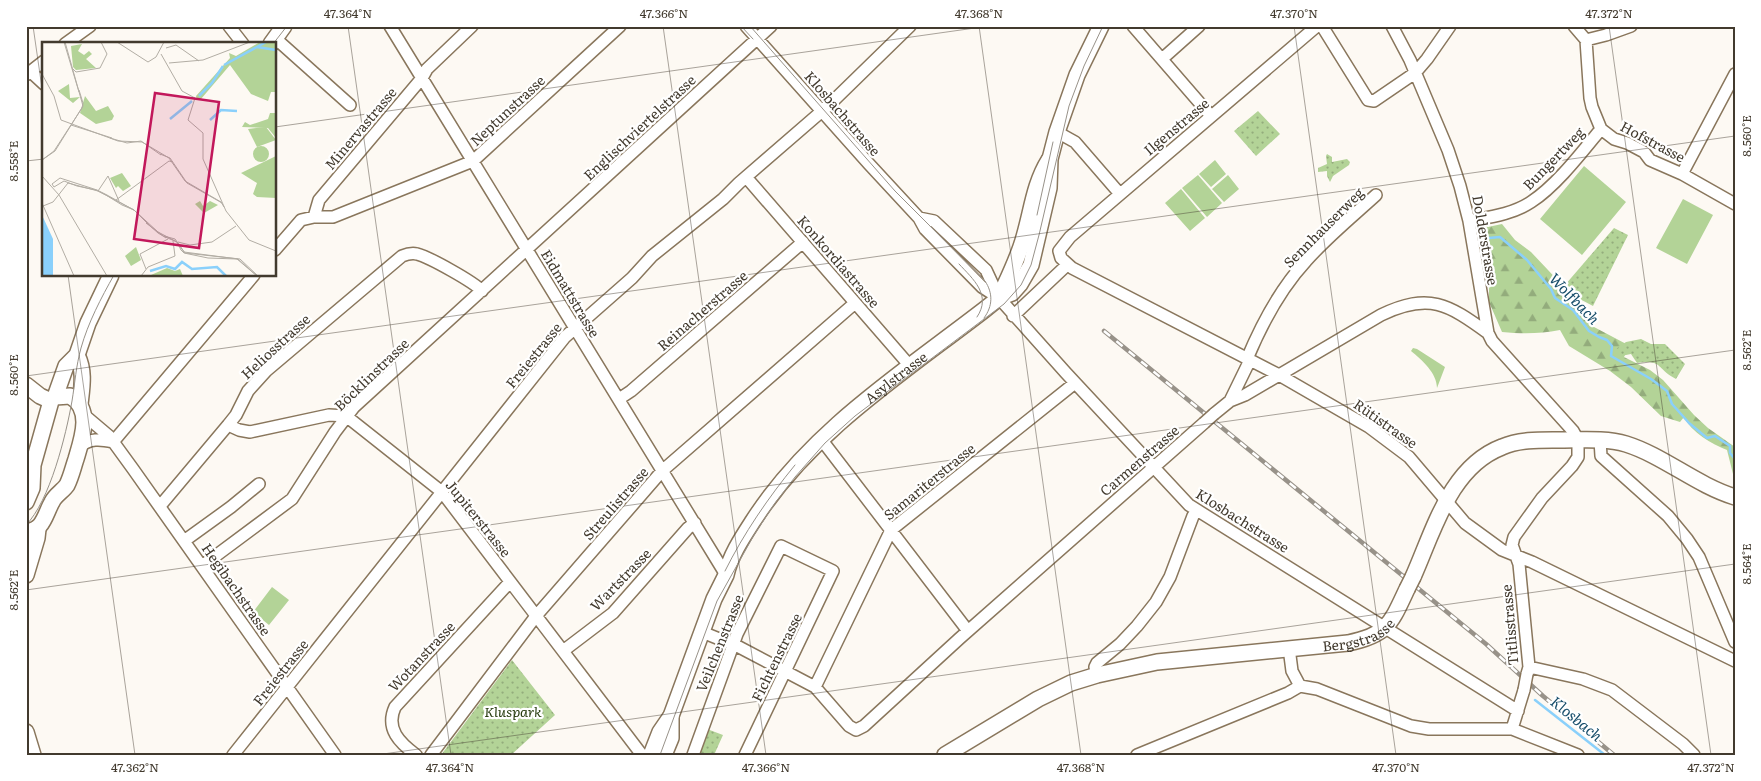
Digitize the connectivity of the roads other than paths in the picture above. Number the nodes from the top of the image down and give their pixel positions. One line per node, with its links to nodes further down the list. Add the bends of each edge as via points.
1 (90, 26): 21 (street)
2 (230, 26): 22 (street)
3 (390, 26): 28 (street, Eidmattstrasse)
4 (472, 26): 28 (street, Minervastrasse, via 427,69)
5 (620, 26): 35 (street, Neptunstrasse)
6 (746, 26): 19 (street, Klosbachstrasse)
7 (771, 26): 19 (street, Englischviertelstrasse)
8 (910, 26): 31 (street, Freiestrasse)
9 (1100, 26): 34 (main road, Asylstrasse, via 1077,75)
10 (1133, 26): 23 (street)
11 (1199, 26): 23 (street)
12 (1317, 26): 32 (street, Ilgenstrasse)
13 (1322, 26): 25 (street, via 1368,100 1374,101)
14 (1392, 26): 25 (street, Dolderstrasse)
15 (1450, 26): 25 (street)
16 (1574, 26): 20 (street)
17 (1631, 26): 20 (street)
18 (277, 36): 30 (street)
19 (757, 39): 31 (street, Klosbachstrasse); 45 (street, Englischviertelstrasse)
20 (1586, 40): 33 (street, Hofstrasse, via 1590,98)
21 (68, 42)
22 (242, 42)
23 (1162, 59): 32 (street)
24 (42, 64): 26 (street)
25 (1415, 73): 42 (street, Dolderstrasse, via 1448,150)
26 (29, 74): 29 (street)
27 (1735, 74): 36 (street)
28 (422, 78): 35 (street, Eidmattstrasse); 41 (street, Minervastrasse, via 319,200)
29 (42, 83)
30 (350, 105)
31 (822, 111): 37 (street, Freiestrasse); 51 (street, Klosbachstrasse, via 919,218 925,229 975,280)
32 (1211, 116): 38 (street, Ilgenstrasse)
33 (1600, 129): 36 (street, Hofstrasse, via 1644,152 1650,160); 42 (street, Bungertweg, via 1548,189 1531,202 1512,211)
34 (1057, 132): 38 (street, via 1075,142); 51 (main road, Asylstrasse, via 1050,158 1036,185 1016,260)
35 (474, 161): 41 (street, Neptunstrasse, via 333,217); 45 (street, Eidmattstrasse)
36 (1682, 174): 40 (street, Hofstrasse)
37 (746, 176): 43 (street, Konkordiastrasse); 54 (street, Freiestrasse, via 717,205 652,256 632,278)
38 (1120, 194): 46 (street, Ilgenstrasse, via 1070,237)
39 (1376, 195): 57 (street, Sennhauserweg, via 1306,260 1263,324)
40 (1735, 204)
41 (314, 217): 44 (street, via 301,220)
42 (1469, 220): 55 (street, Dolderstrasse)
43 (803, 242): 52 (street, Konkordiastrasse); 63 (street, Reinacherstrasse)
44 (276, 249)
45 (528, 250): 50 (street, Böcklinstrasse); 54 (street, Eidmattstrasse)
46 (1059, 253): 47 (street, Rütistrasse)
47 (1067, 265): 53 (street); 57 (street, Rütistrasse)
48 (111, 276): 56 (main road)
49 (253, 276): 71 (street)
50 (482, 291): 66 (street, Böcklinstrasse); 67 (street, Heliosstrasse, via 422,256 411,253 398,259 266,371 248,390)
51 (999, 298): 53 (street, Klosbachstrasse); 58 (main road, Asylstrasse)
52 (855, 303): 58 (street, Konkordiastrasse); 75 (street, Streulistrasse)
53 (1013, 316): 60 (street, Klosbachstrasse)
54 (574, 327): 63 (street, Eidmattstrasse); 77 (street, Freiestrasse)
55 (1488, 333): 59 (street, Carmenstrasse, via 1453,309 1416,302 1380,314); 69 (street, Dolderstrasse, via 1574,431)
56 (77, 355): 62 (main road, via 66,366); 65 (main road, via 82,366)
57 (1248, 359): 59 (street, Rütistrasse); 64 (street, Sennhauserweg)
58 (910, 366): 68 (main road, Asylstrasse)
59 (1279, 375): 64 (street, Carmenstrasse); 80 (street, Rütistrasse, via 1362,422 1396,446 1422,471)
60 (1075, 383): 74 (street, Klosbachstrasse); 85 (street, Samariterstrasse)
61 (26, 385): 62 (main road, via 40,396)
62 (53, 399): 65 (main road, via 70,396); 73 (main road)
63 (619, 399): 75 (street, Eidmattstrasse)
64 (1230, 401): 74 (street, Carmenstrasse, bridge)
65 (81, 409): 71 (street, Hegibachstrasse); 72 (main road, via 84,430)
66 (346, 416): 67 (street, via 329,415 250,432); 77 (street, Jupiterstrasse); 88 (street, Böcklinstrasse, via 292,499)
67 (228, 425): 81 (street, Heliosstrasse)
68 (821, 440): 85 (street); 90 (main road, Asylstrasse, via 774,490 734,554)
69 (1578, 440): 70 (main road, Bergstrasse); 80 (main road, Bergstrasse, via 1524,441 1502,446 1472,465); 87 (street, Titlisstrasse, via 1578,456 1572,466 1542,498 1513,539)
70 (1600, 440): 78 (main road, Bergstrasse, via 1636,448); 97 (street, via 1601,456 1668,516 1687,538 1699,557)
71 (113, 442): 72 (street, via 94,440); 81 (street, Hegibachstrasse)
72 (79, 447): 84 (main road, via 69,480)
73 (30, 462): 79 (main road, via 34,483)
74 (1153, 467): 82 (street, Klosbachstrasse); 95 (street, Carmenstrasse)
75 (662, 471): 83 (street, Eidmattstrasse); 93 (street, Streulistrasse)
76 (259, 484): 86 (street)
77 (442, 492): 92 (street, Jupiterstrasse); 106 (street, Freiestrasse)
78 (1735, 497)
79 (26, 502)
80 (1446, 502): 87 (street, Rütistrasse, via 1465,523 1502,550); 94 (main road, Bergstrasse)
81 (160, 506): 86 (street, Hegibachstrasse)
82 (1197, 510): 94 (street, Klosbachstrasse); 104 (street, via 1170,577 1156,602 1120,644 1097,663)
83 (694, 523): 90 (street, Eidmattstrasse); 100 (street, Wartstrasse, via 613,613)
84 (32, 530): 89 (main road, via 37,538)
85 (891, 530): 95 (street); 107 (street, Samariterstrasse)
86 (184, 541): 88 (street, Hegibachstrasse)
87 (1516, 556): 101 (street, Rütistrasse); 103 (street, Titlisstrasse, via 1520,570)
88 (202, 566): 106 (street, Hegibachstrasse)
89 (26, 575)
90 (726, 575): 96 (main road, Asylstrasse)
91 (831, 575): 98 (street, Veilchenstrasse, via 781,546); 102 (street, Fichtenstrasse)
92 (510, 582): 93 (street, Jupiterstrasse); 113 (street, Wotanstrasse, via 395,707 392,717 395,735)
93 (536, 616): 100 (street, Jupiterstrasse); 114 (street, Streulistrasse)
94 (1386, 628): 99 (main road, Bergstrasse, via 1373,637 1356,641); 108 (street, Klosbachstrasse)
95 (968, 631): 107 (street, Carmenstrasse, via 856,730)
96 (702, 632): 98 (street); 109 (main road, Asylstrasse)
97 (1735, 642)
98 (733, 646): 102 (street); 118 (street, Veilchenstrasse)
99 (1289, 648): 104 (main road, Bergstrasse, via 1156,662); 105 (street, via 1292,671)
100 (563, 651): 115 (street, Jupiterstrasse)
101 (1735, 661)
102 (786, 670): 107 (street); 119 (street, Fichtenstrasse)
103 (1528, 671): 108 (street, Titlisstrasse, bridge); 123 (street, via 1583,679 1612,690)
104 (1097, 674): 120 (main road, Bergstrasse, via 1038,699)
105 (1300, 686): 110 (street, via 1317,689 1411,726 1446,730); 121 (street)
106 (287, 687): 111 (street, Freiestrasse); 112 (street, Hegibachstrasse)
107 (815, 687)
108 (1518, 711): 110 (street, Titlisstrasse)
109 (671, 716): 116 (main road, Asylstrasse); 117 (main road, Asylstrasse, via 671,738)
110 (1512, 729): 122 (street)
111 (233, 755)
112 (335, 755)
113 (416, 755)
114 (432, 755)
115 (642, 755)
116 (651, 755)
117 (664, 755)
118 (693, 755)
119 (745, 755)
120 (945, 755)
121 (1137, 755)
122 (1578, 755)
123 (1694, 755)

